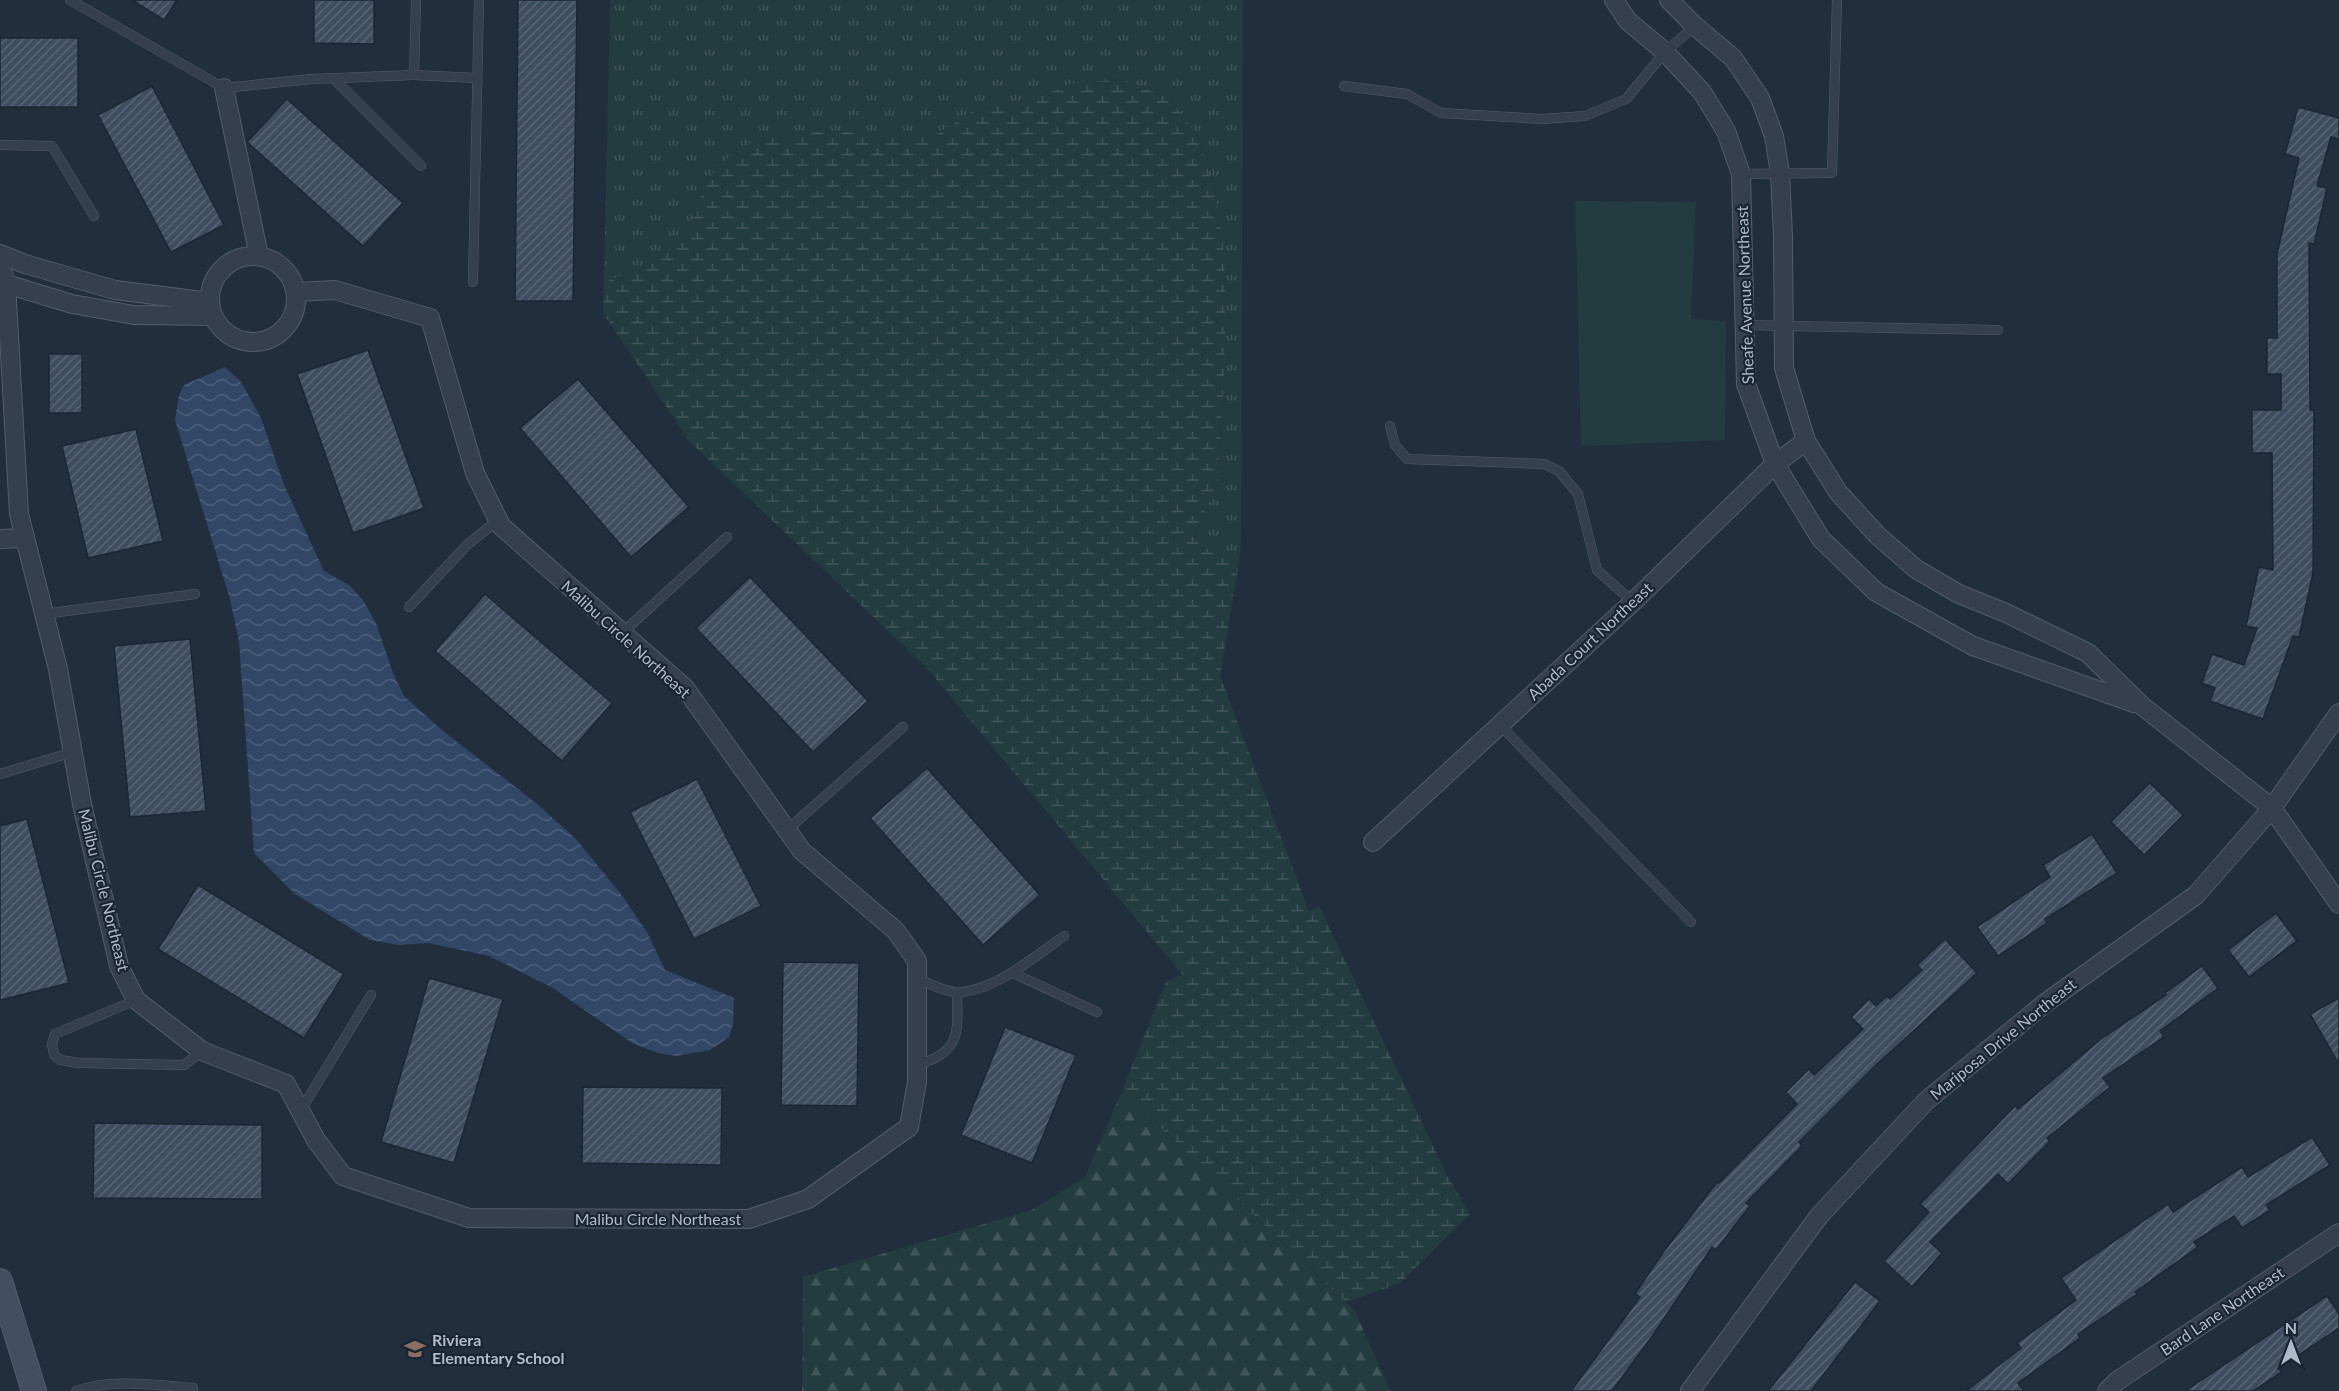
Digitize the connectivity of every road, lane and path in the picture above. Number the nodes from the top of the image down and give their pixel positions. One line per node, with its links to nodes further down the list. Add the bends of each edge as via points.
1 (70, 0): 13 (lane)
2 (416, 0): 9 (lane)
3 (479, 0): 11 (lane)
4 (1614, 0): 8 (street, Sheafe Avenue Northeast, via 1628,21)
5 (1669, 0): 7 (street, Sheafe Avenue Northeast)
6 (1837, 0): 16 (lane, via 1832,172)
7 (1695, 26): 8 (lane); 16 (street, Sheafe Avenue Northeast, via 1733,57 1760,98 1774,136)
8 (1665, 52): 12 (lane, via 1626,99 1585,116 1542,119 1441,113 1407,94); 17 (street, Sheafe Avenue Northeast, via 1714,111 1726,131)
9 (414, 75): 10 (lane); 11 (lane)
10 (333, 78): 13 (lane); 15 (lane)
11 (477, 78): 22 (lane)
12 (1344, 86)
13 (224, 88): 20 (street)
14 (0, 145): 18 (lane, via 52,146)
15 (421, 165)
16 (1780, 173): 17 (lane); 26 (street, Sheafe Avenue Northeast)
17 (1741, 174): 25 (street, Sheafe Avenue Northeast)
18 (94, 216)
19 (0, 254): 24 (street, via 116,290)
20 (259, 256): 23 (street, via 286,271); 24 (street, via 235,260 221,269 210,291)
21 (2, 277): 24 (street, Malibu Circle Northeast, via 72,304 134,315); 33 (street, Malibu Circle Northeast, via 19,514)
22 (473, 282)
23 (296, 292): 24 (street, via 291,319 282,330 255,342 236,339 224,331); 31 (street, Malibu Circle Northeast, via 334,290 430,318 475,473)
24 (211, 309)
25 (1744, 325): 26 (lane); 30 (street, Sheafe Avenue Northeast, via 1746,384)
26 (1784, 326): 27 (lane); 29 (street, Sheafe Avenue Northeast, via 1784,368)
27 (1998, 330)
28 (1390, 426): 36 (lane, via 1395,445 1407,459 1544,464 1560,471 1578,494 1597,570)
29 (1806, 441): 30 (street, Abada Court Northeast); 40 (street, Sheafe Avenue Northeast, via 1838,492 1877,535 1916,569 1959,594 2088,653)
30 (1775, 464): 36 (street, Abada Court Northeast); 40 (street, Sheafe Avenue Northeast, via 1821,540 1876,592 1973,646)
31 (498, 520): 37 (lane, via 468,544); 39 (street, Malibu Circle Northeast)
32 (727, 537): 39 (lane)
33 (25, 538): 34 (street); 38 (street, Malibu Circle Northeast)
34 (0, 539)
35 (195, 594): 38 (lane)
36 (1633, 602): 42 (street, Abada Court Northeast)
37 (409, 607)
38 (44, 614): 44 (street, Malibu Circle Northeast)
39 (622, 633): 47 (street, Malibu Circle Northeast, via 685,688)
40 (2141, 705): 46 (street, Sheafe Avenue Northeast)
41 (2339, 713): 46 (street, Mariposa Drive Northeast)
42 (1500, 725): 48 (street, Abada Court Northeast); 50 (lane)
43 (903, 727): 47 (lane)
44 (73, 752): 45 (lane); 56 (street, Malibu Circle Northeast, via 119,966)
45 (0, 774)
46 (2272, 808): 49 (street, Sheafe Avenue Northeast); 67 (street, Mariposa Drive Northeast, via 2196,895 2044,1004 1926,1101 1819,1216)
47 (787, 830): 53 (street, Malibu Circle Northeast, via 802,851 896,931 917,961)
48 (1373, 842)
49 (2339, 904)
50 (1691, 922)
51 (1064, 936): 52 (lane)
52 (1013, 973): 54 (lane); 57 (lane)
53 (917, 979): 54 (lane); 59 (street, Malibu Circle Northeast)
54 (957, 992): 59 (lane, via 958,1023 953,1042 945,1054)
55 (371, 995): 60 (lane)
56 (136, 1000): 58 (street, Malibu Circle Northeast); 58 (lane, via 55,1034 54,1054 60,1060 79,1063 184,1065)
57 (1096, 1012)
58 (202, 1051): 60 (street, Malibu Circle Northeast, via 286,1084)
59 (917, 1065): 60 (street, Malibu Circle Northeast, via 909,1127 808,1199 749,1219 469,1218 343,1176 316,1140)
60 (301, 1110)
61 (2339, 1233): 68 (street, Bard Lane Northeast)
62 (0, 1281): 65 (street)
63 (131, 1387): 64 (lane); 66 (lane, via 87,1387)
64 (195, 1390)
65 (34, 1391)
66 (76, 1391)
67 (1690, 1391)
68 (2107, 1391)

